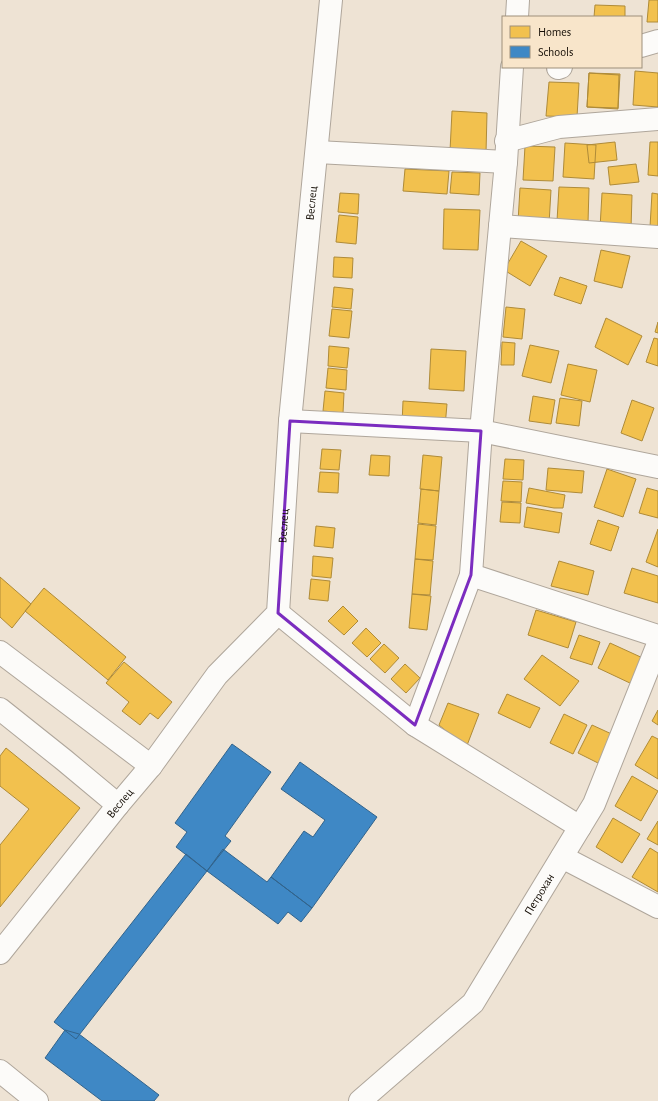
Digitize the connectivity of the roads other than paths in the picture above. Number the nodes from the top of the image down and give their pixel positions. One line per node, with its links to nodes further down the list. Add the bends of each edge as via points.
1 (331, 0): 8 (street, Веслец)
2 (518, 0): 3 (street)
3 (516, 16)
4 (658, 41): 5 (street)
5 (642, 46)
6 (512, 68): 9 (street)
7 (658, 119): 9 (street, via 559,127)
8 (317, 152): 9 (street); 12 (street, Веслец)
9 (506, 152): 10 (street)
10 (500, 226): 11 (street); 13 (street)
11 (658, 237)
12 (290, 421): 13 (street); 16 (street, Веслец)
13 (481, 431): 14 (street); 15 (street)
14 (658, 467)
15 (471, 575): 17 (street); 21 (street)
16 (278, 613): 21 (street); 22 (street, Веслец, via 217,675)
17 (658, 636)
18 (658, 644): 24 (street, Петрохан, via 594,804)
19 (0, 652): 22 (street)
20 (0, 709): 23 (street)
21 (414, 725): 24 (street)
22 (151, 766): 23 (street, Веслец)
23 (118, 805): 27 (street, Веслец)
24 (580, 827): 25 (street, Петрохан)
25 (562, 857): 26 (street); 30 (street, Петрохан, via 473,1003)
26 (658, 907)
27 (0, 953)
28 (0, 1071): 29 (street)
29 (37, 1101)
30 (360, 1101)

